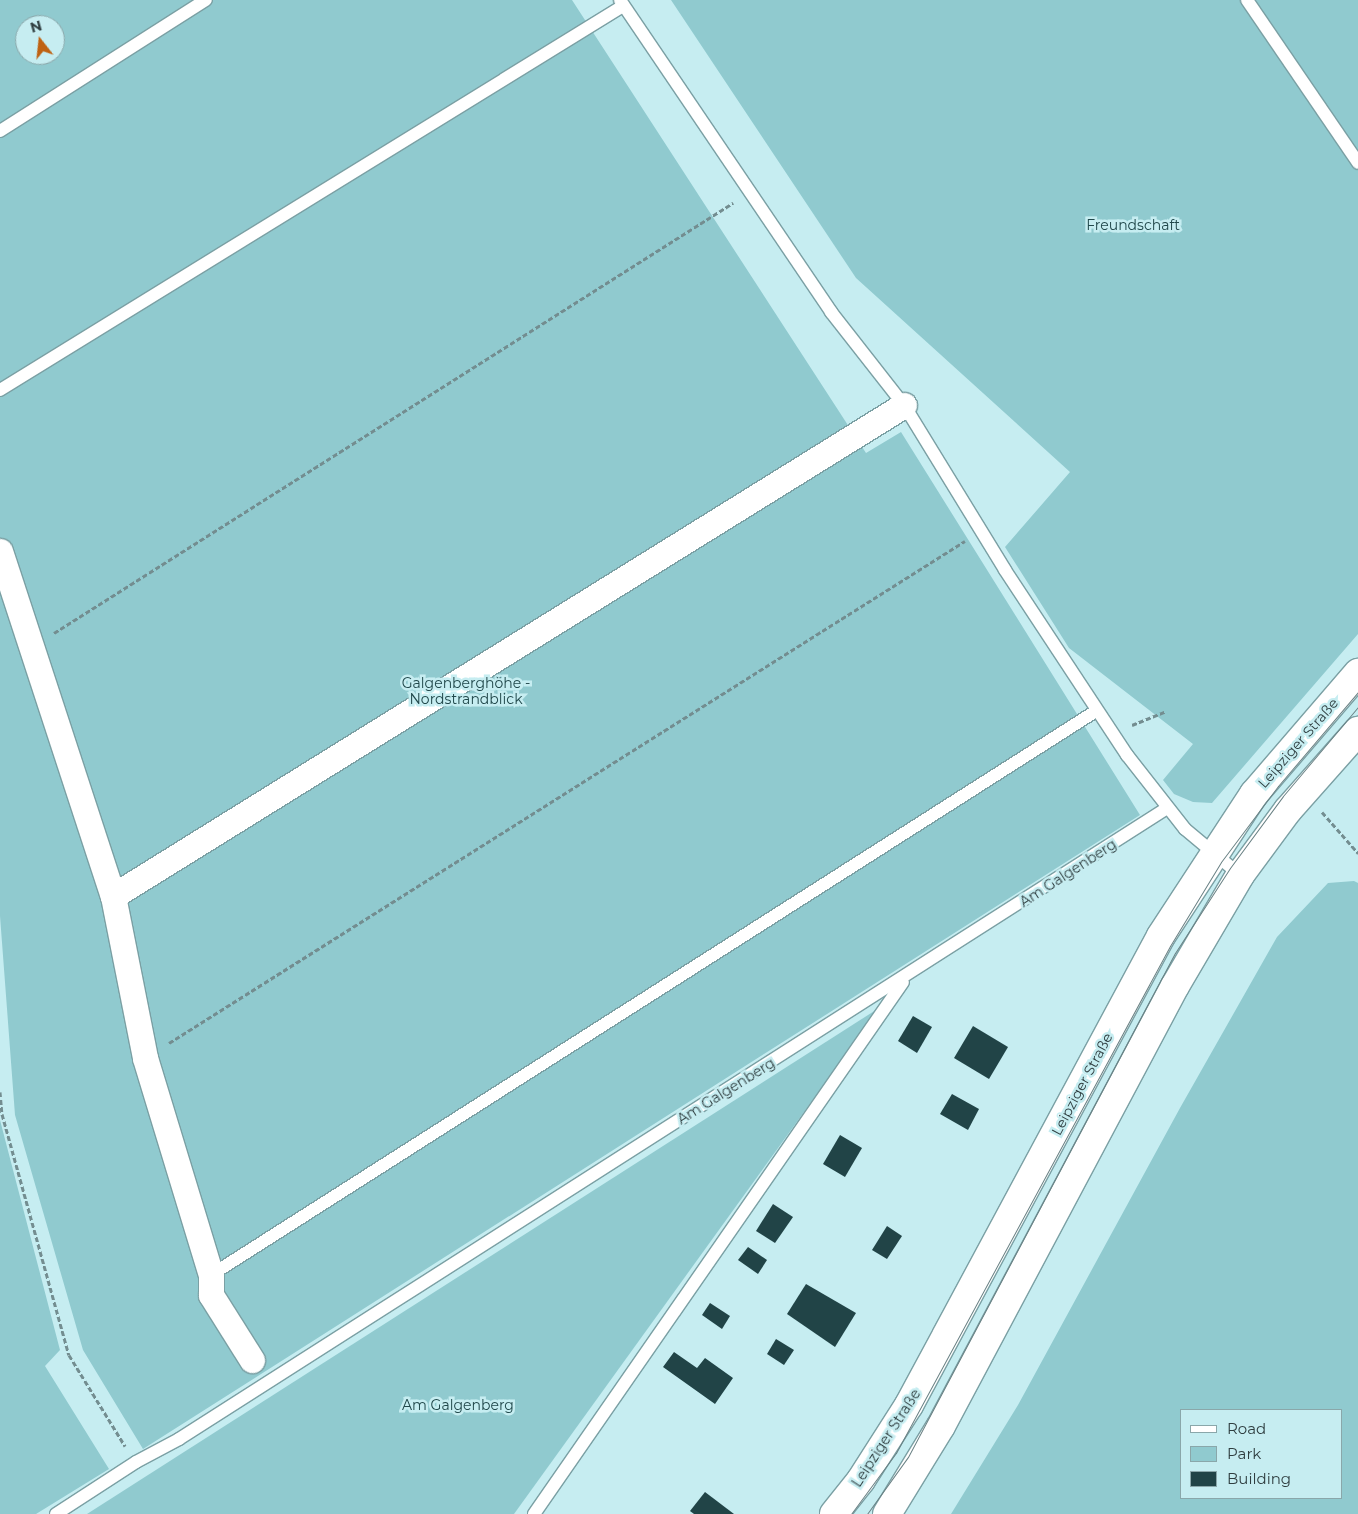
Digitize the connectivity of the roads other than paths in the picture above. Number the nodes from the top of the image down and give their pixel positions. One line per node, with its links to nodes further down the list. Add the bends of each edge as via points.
1 (206, 0): 4 (lane)
2 (1247, 0): 5 (lane)
3 (622, 3): 6 (lane); 7 (lane, via 831,312)
4 (0, 131)
5 (1358, 163)
6 (0, 390)
7 (904, 405): 10 (lane); 15 (street)
8 (0, 551): 15 (street)
9 (1358, 673): 13 (main road, Leipziger Straße, via 1254,794)
10 (1096, 711): 12 (lane); 17 (lane)
11 (1358, 731): 14 (main road, via 1288,810)
12 (1167, 808): 13 (lane); 16 (lane, Am Galgenberg)
13 (1214, 854): 14 (lane); 21 (main road, Leipziger Straße, via 1161,936 909,1405 861,1480)
14 (1240, 875): 22 (main road, via 1175,986 942,1426)
15 (113, 896): 17 (street, via 145,1058)
16 (906, 977): 19 (lane, Am Galgenberg); 20 (lane)
17 (211, 1276): 18 (street, via 212,1295)
18 (252, 1360)
19 (56, 1514)
20 (534, 1514)
21 (834, 1514)
22 (886, 1514)

